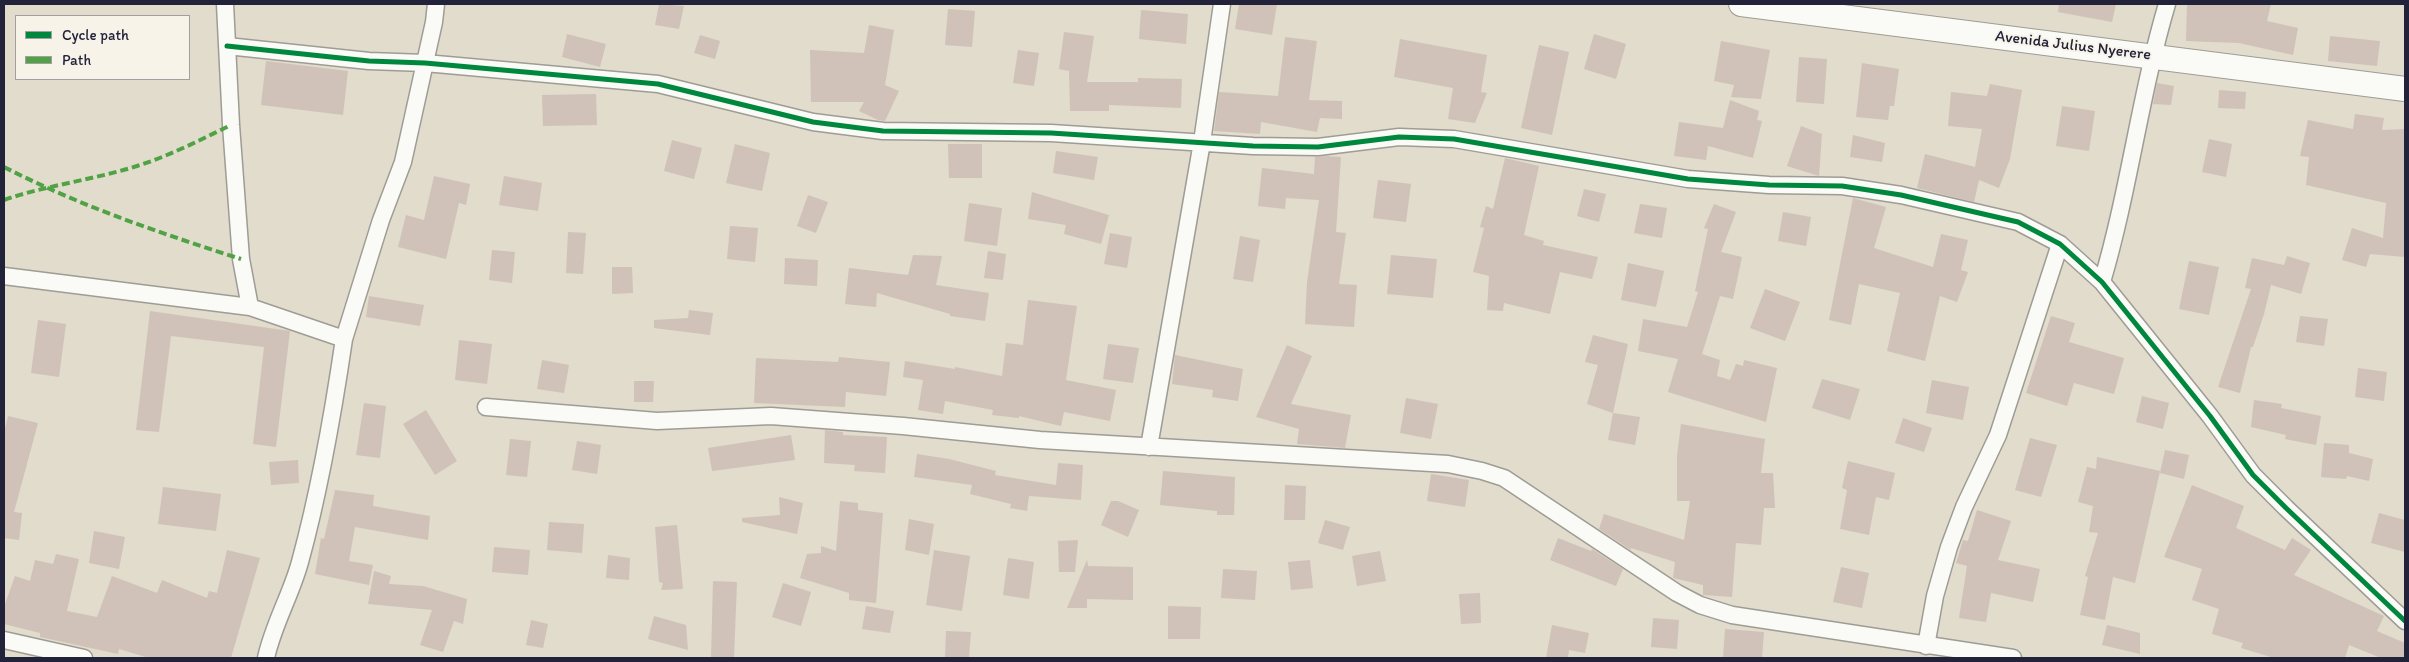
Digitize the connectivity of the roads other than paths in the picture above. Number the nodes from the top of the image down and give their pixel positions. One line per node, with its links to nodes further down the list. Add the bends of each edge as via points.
1 (225, 4): 6 (street)
2 (436, 4): 8 (street)
3 (1222, 4): 10 (street)
4 (1741, 4): 7 (street, Avenida Julius Nyerere)
5 (2167, 4): 7 (street)
6 (227, 46): 8 (street, via 369,61); 14 (street, via 241,260)
7 (2151, 56): 9 (street, Avenida Julius Nyerere); 13 (street, via 2115,238)
8 (425, 63): 10 (street, via 658,84 813,122 883,131 1051,133); 15 (street, via 403,162 381,220)
9 (2405, 89)
10 (1202, 142): 11 (street, via 1318,147 1399,137 1454,139 1688,179 1842,186 1901,195 2018,222); 17 (street)
11 (2060, 244): 13 (street); 20 (street, via 1998,435 1949,547 1935,596)
12 (4, 276): 14 (street)
13 (2102, 282): 18 (street, via 2253,474)
14 (250, 307): 15 (street)
15 (344, 339): 23 (street, via 315,504 299,564)
16 (486, 407): 17 (street, via 657,421 771,416)
17 (1149, 447): 20 (street, via 1448,464 1482,471 1504,478 1700,605 1732,615)
18 (2405, 621)
19 (4, 640): 22 (street)
20 (1926, 646): 21 (street)
21 (1964, 655): 24 (street)
22 (84, 658)
23 (266, 658)
24 (2013, 658)

